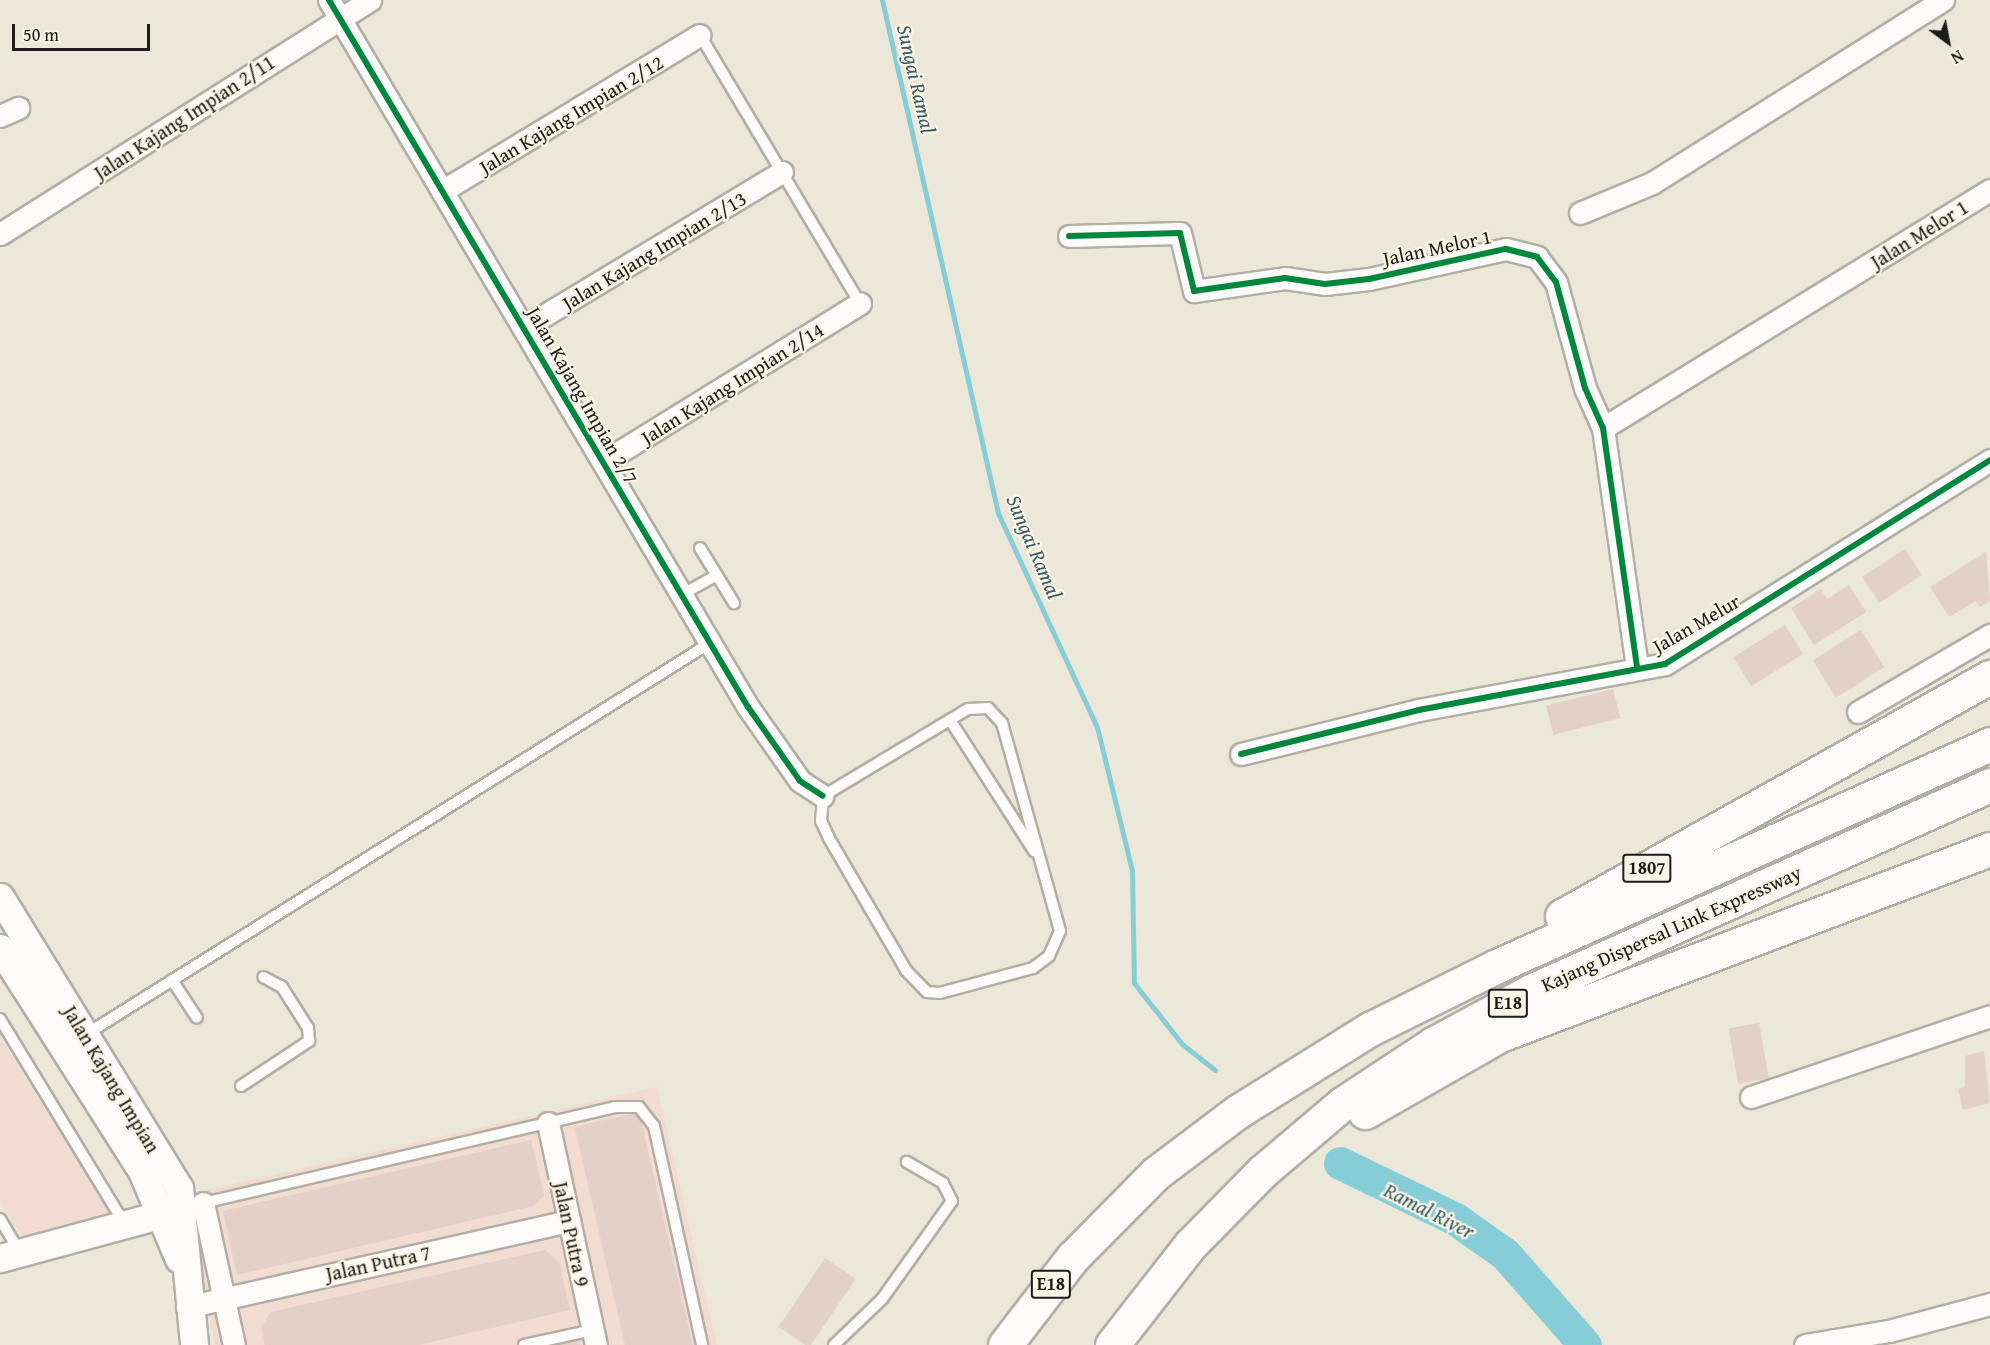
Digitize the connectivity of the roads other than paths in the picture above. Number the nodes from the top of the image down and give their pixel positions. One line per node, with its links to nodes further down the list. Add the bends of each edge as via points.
1 (370, 0): 3 (street, Jalan Kajang Impian 2/11)
2 (1943, 0): 8 (street, via 1652,183)
3 (334, 9): 7 (street, Jalan Kajang Impian 2/7); 9 (street, Jalan Kajang Impian 2/11)
4 (700, 35): 5 (lane); 7 (street, Jalan Kajang Impian 2/12)
5 (782, 172): 11 (lane); 12 (street, Jalan Kajang Impian 2/13)
6 (1990, 190): 13 (street, Jalan Melor 1)
7 (442, 191): 12 (street, Jalan Kajang Impian 2/7)
8 (1580, 213)
9 (0, 234)
10 (1069, 236): 13 (street, Jalan Melor 1, via 1180,233 1194,291 1285,278 1325,284 1369,279 1461,257 1528,251 1556,282 1585,388)
11 (860, 303): 15 (street, Jalan Kajang Impian 2/14)
12 (525, 327): 15 (street, Jalan Kajang Impian 2/7)
13 (1603, 428): 22 (street, Jalan Melor 1)
14 (1990, 460): 22 (street, Jalan Melur, via 1665,664)
15 (603, 462): 18 (street, Jalan Kajang Impian 2/7)
16 (700, 548): 17 (lane)
17 (717, 575): 18 (lane); 19 (lane)
18 (681, 595): 21 (street, Jalan Kajang Impian 2/7)
19 (734, 603)
20 (1990, 635): 24 (street)
21 (710, 643): 29 (street, Jalan Kajang Impian 2/7, via 800,781); 36 (lane)
22 (1637, 668): 27 (street, Jalan Melur, via 1419,710)
23 (1990, 677): 34 (highway, Kajang Dispersal Link Expressway / 1807, via 1563,915)
24 (1858, 712)
25 (950, 720): 29 (lane); 31 (lane); 31 (lane, via 978,707 988,708 1002,723)
26 (1990, 744): 34 (highway, Kajang Dispersal Link Expressway / E18)
27 (1241, 754)
28 (1990, 785): 50 (highway, Kajang Dispersal Link Expressway / E18, via 1533,990 1433,1044 1342,1104 1263,1171)
29 (823, 796): 31 (lane, via 821,821 829,838 906,970 927,992 940,993 1033,968 1049,956 1060,931)
30 (1987, 850): 50 (highway, via 1500,1035 1365,1112)
31 (1040, 862)
32 (0, 897): 40 (street, Jalan Kajang Impian)
33 (0, 948): 41 (street, Jalan Kajang Impian)
34 (1523, 954): 63 (highway, Kajang Dispersal Link Expressway / E18, via 1370,1029 1237,1112 1155,1174 1072,1258)
35 (263, 977): 42 (lane, via 282,987 308,1028 309,1041)
36 (172, 980): 38 (lane); 40 (lane)
37 (1990, 1017): 43 (street)
38 (197, 1018)
39 (0, 1019): 49 (lane)
40 (86, 1035): 41 (lane); 46 (street, Jalan Kajang Impian, via 178,1188)
41 (62, 1050): 46 (street, Jalan Kajang Impian, via 142,1171)
42 (241, 1086)
43 (1751, 1097)
44 (548, 1123): 46 (lane); 48 (street, Jalan Putra 9); 61 (lane, via 628,1105 648,1115)
45 (907, 1162): 62 (lane, via 943,1184 952,1201 882,1299)
46 (179, 1216): 49 (street); 52 (street); 53 (street); 55 (street, Jalan Kajang Impian)
47 (0, 1219): 51 (lane)
48 (569, 1221): 53 (street, Jalan Putra 7); 56 (street, Jalan Putra 9)
49 (126, 1226): 51 (street)
50 (1190, 1245): 57 (highway, Kajang Dispersal Link Expressway / E18)
51 (10, 1256)
52 (0, 1272)
53 (223, 1297): 55 (street, Jalan Putra 7); 59 (street)
54 (1990, 1304): 64 (street)
55 (187, 1307): 58 (street, Jalan Kajang Impian)
56 (594, 1338): 60 (lane)
57 (1114, 1343)
58 (194, 1345)
59 (234, 1345)
60 (524, 1345)
61 (702, 1345)
62 (834, 1345)
63 (1005, 1345)
64 (1806, 1345)

